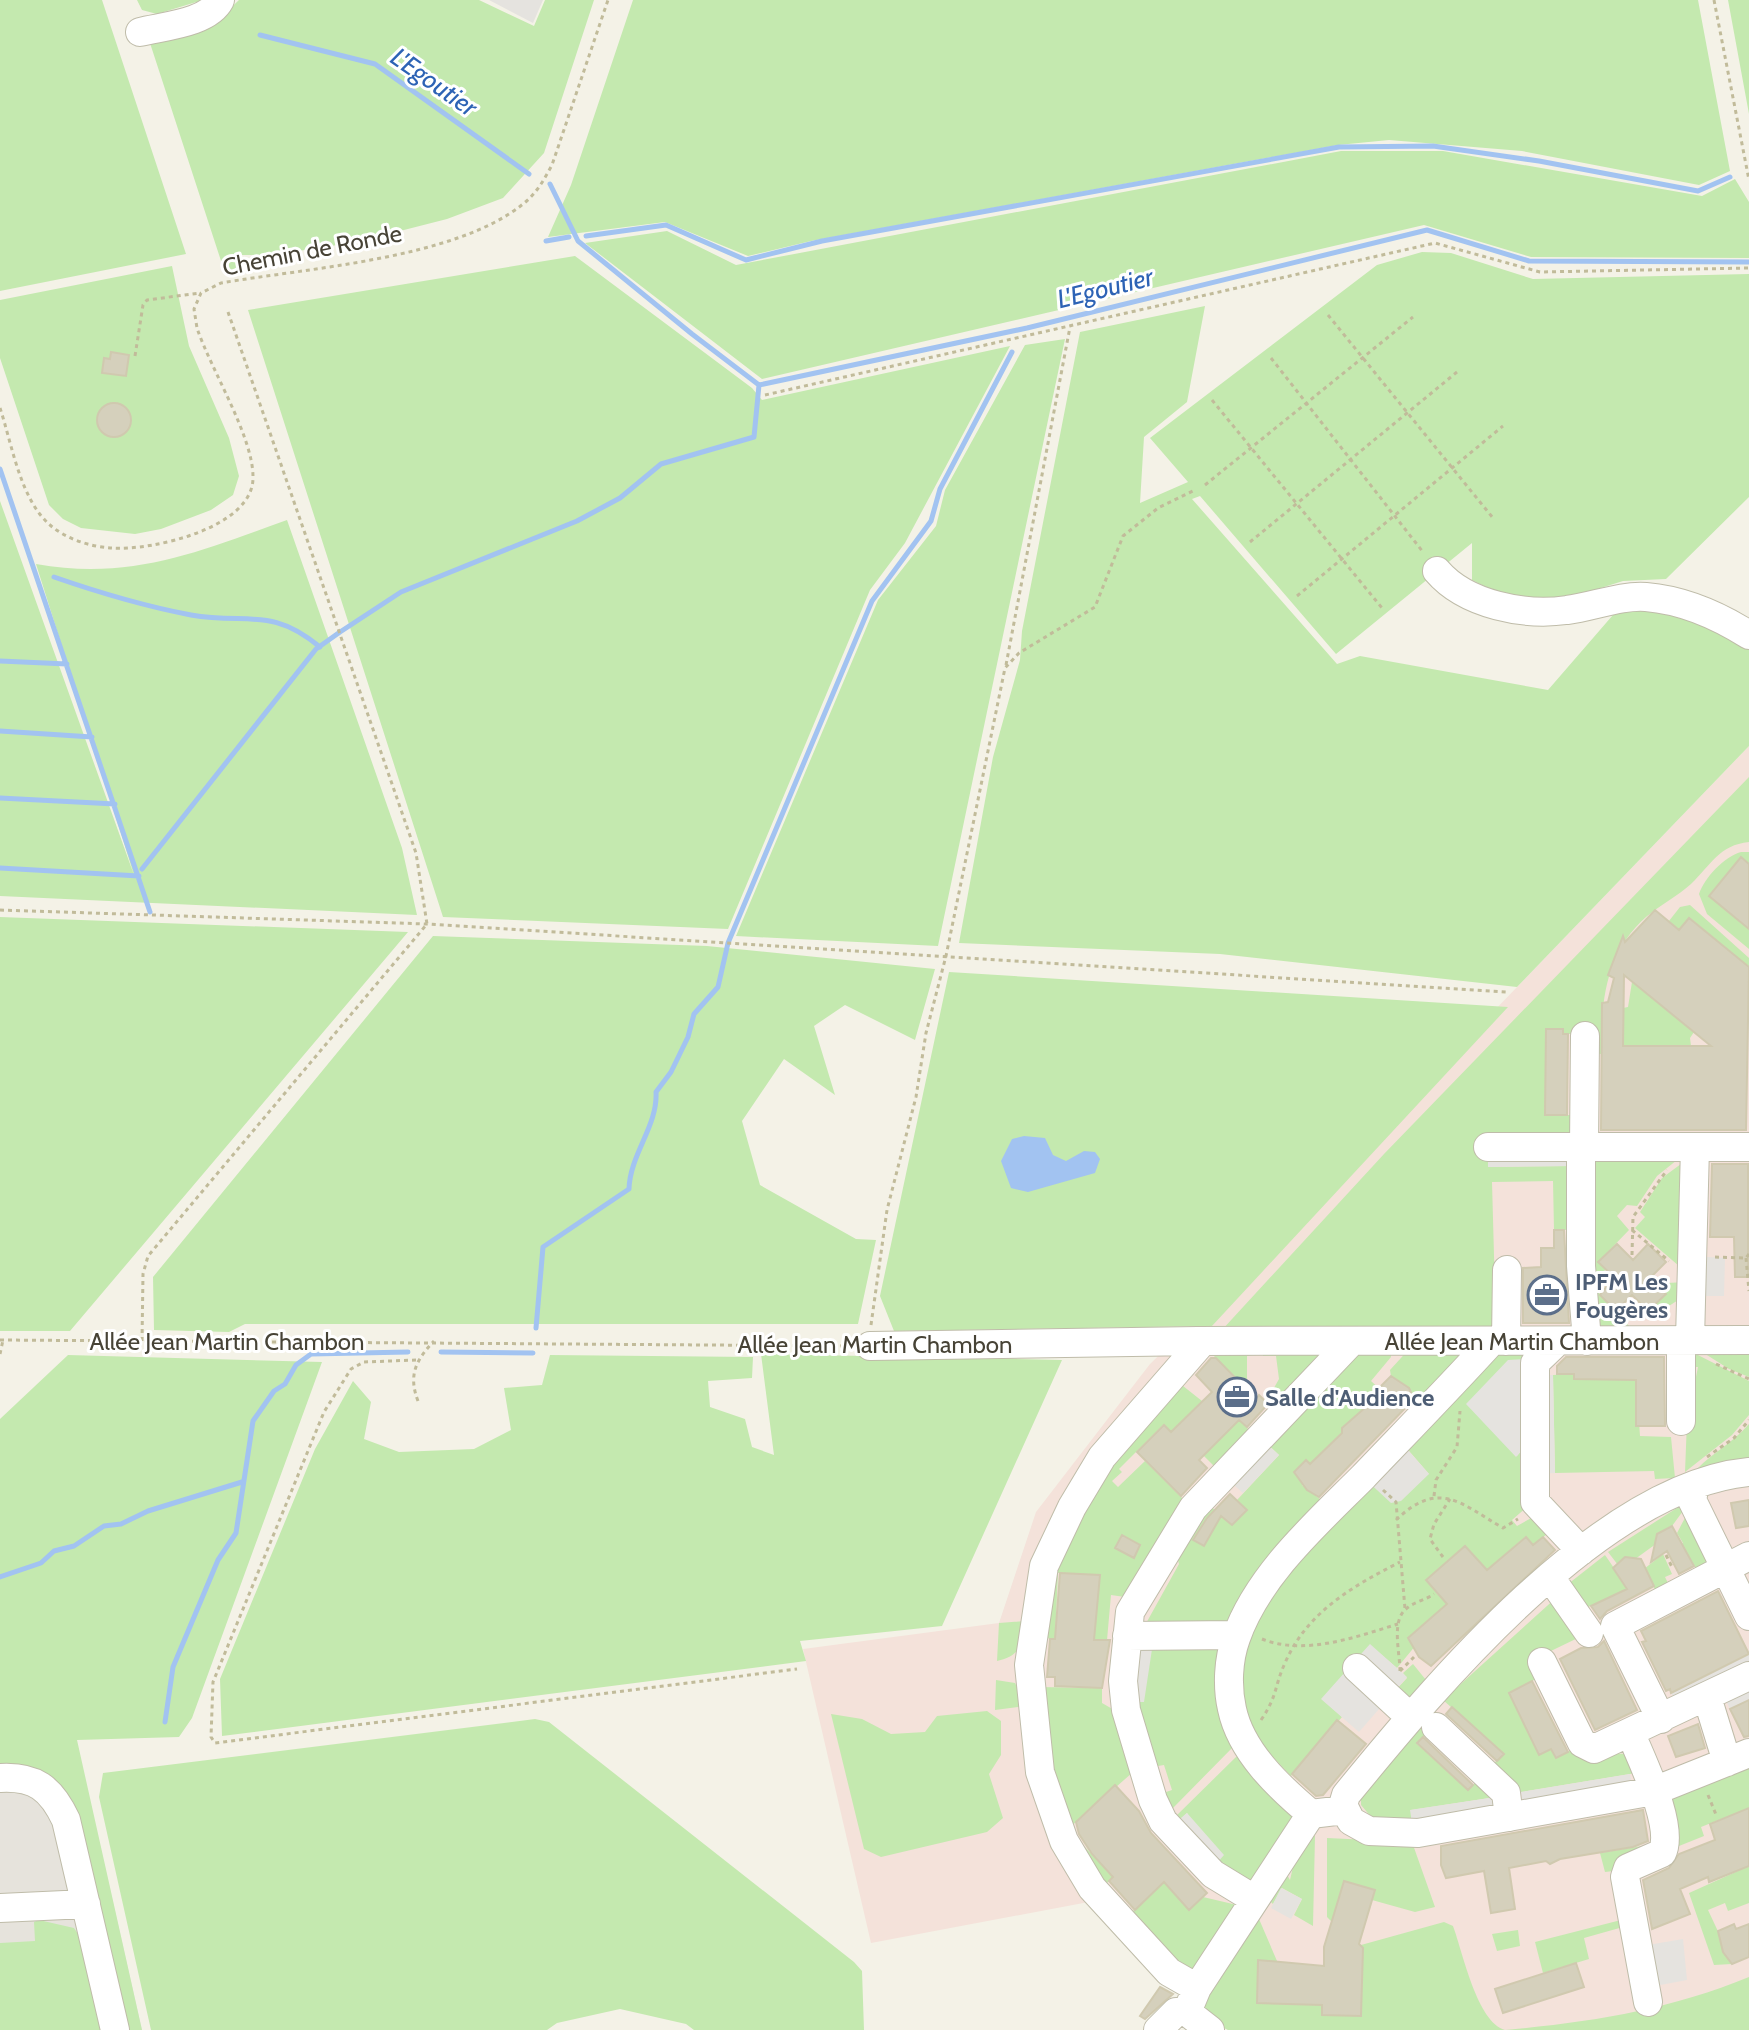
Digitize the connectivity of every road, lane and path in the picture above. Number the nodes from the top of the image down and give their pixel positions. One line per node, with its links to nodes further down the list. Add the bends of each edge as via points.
1 (220, 0): 4 (street, via 216,8 197,17)
2 (608, 0): 7 (path, Chemin de Ronde, via 552,165 524,204 497,221 406,252 221,283)
3 (1714, 0): 5 (path)
4 (140, 32)
5 (1749, 180)
6 (1749, 268): 11 (path, via 1540,272 1435,243)
7 (201, 293): 12 (path, via 147,300); 19 (path, Chemin de Ronde, via 194,309 197,328 248,447 254,479 247,499 228,518 178,539 125,548 91,545 58,531 31,498)
8 (228, 312): 38 (path, via 416,853)
9 (1328, 315): 14 (path)
10 (1413, 317): 14 (path)
11 (1070, 327): 16 (path); 36 (path)
12 (135, 356)
13 (1271, 358): 18 (path)
14 (1363, 358): 18 (path); 20 (path)
15 (1457, 372): 20 (path)
16 (765, 395)
17 (1212, 400): 22 (path)
18 (1307, 403): 22 (path); 23 (path)
19 (0, 408)
20 (1408, 413): 23 (path); 24 (path)
21 (1503, 426): 24 (path)
22 (1251, 448): 25 (path); 27 (path)
23 (1351, 459): 27 (path); 28 (path)
24 (1453, 468): 28 (path); 29 (path)
25 (1205, 485)
26 (1195, 490): 36 (path, via 1158,508 1123,536 1095,607 1019,653)
27 (1297, 504): 30 (path); 31 (path)
28 (1395, 516): 31 (path); 32 (path)
29 (1493, 518)
30 (1250, 542)
31 (1343, 559): 33 (path); 34 (path)
32 (1437, 571): 35 (street, via 1450,586 1505,607 1565,611 1644,597 1684,605)
33 (1297, 596)
34 (1382, 608)
35 (1749, 635)
36 (1005, 668): 39 (path)
37 (0, 910): 38 (path)
38 (427, 924): 39 (path); 56 (path, via 148,1256)
39 (946, 956): 40 (path); 62 (path, via 887,1210)
40 (1506, 992)
41 (1585, 1036): 42 (street)
42 (1582, 1146): 43 (street); 44 (street); 61 (street, via 1581,1266)
43 (1488, 1147)
44 (1695, 1147): 45 (street); 46 (path, via 1658,1178 1633,1217); 50 (street)
45 (1749, 1147)
46 (1632, 1230): 47 (path); 50 (path)
47 (1632, 1255)
48 (1748, 1258): 50 (path); 51 (path)
49 (1507, 1270): 60 (street)
50 (1692, 1277): 52 (path, via 1658,1315); 54 (street)
51 (1749, 1291)
52 (1645, 1318)
53 (2, 1340): 56 (path, Allée Jean Martin Chambon); 63 (path)
54 (1686, 1340): 55 (street, Allée Jean Martin Chambon); 61 (street, Allée Jean Martin Chambon); 68 (street)
55 (1749, 1340)
56 (142, 1341): 57 (path, Allée Jean Martin Chambon)
57 (435, 1341): 62 (path, Allée Jean Martin Chambon); 64 (path)
58 (1203, 1341): 59 (street, Allée Jean Martin Chambon); 62 (street, Allée Jean Martin Chambon); 108 (street, via 1102,1457 1072,1507 1044,1566 1029,1665 1040,1772 1064,1841 1092,1888)
59 (1352, 1341): 60 (street, Allée Jean Martin Chambon); 87 (street, via 1193,1508 1130,1612)
60 (1499, 1341): 61 (street, Allée Jean Martin Chambon); 71 (street)
61 (1572, 1341): 74 (street, via 1535,1363 1535,1502)
62 (870, 1346)
63 (0, 1354)
64 (416, 1360): 65 (path, via 412,1385); 91 (path, via 364,1362 351,1369 324,1412 213,1682 215,1743)
65 (418, 1401)
66 (1460, 1401): 72 (path, via 1457,1447 1436,1480)
67 (1749, 1420): 70 (path)
68 (1681, 1421)
69 (1749, 1472): 70 (street)
70 (1697, 1473): 76 (street); 79 (street, via 1692,1500)
71 (1365, 1474): 75 (path, via 1396,1502); 85 (street, via 1265,1585)
72 (1434, 1496): 73 (path); 75 (path)
73 (1450, 1499): 74 (path, via 1503,1528); 77 (path, via 1430,1539)
74 (1540, 1507): 76 (street)
75 (1396, 1520): 78 (path)
76 (1581, 1551): 80 (street)
77 (1443, 1557)
78 (1400, 1562): 82 (path); 88 (path, via 1324,1608)
79 (1737, 1562): 83 (street); 95 (street, via 1615,1626)
80 (1550, 1577): 86 (street); 96 (street, via 1438,1683)
81 (1434, 1594): 82 (path)
82 (1405, 1609): 84 (path)
83 (1749, 1616)
84 (1398, 1624): 88 (path); 92 (path)
85 (1239, 1630): 87 (street); 88 (path); 98 (street, via 1229,1688)
86 (1589, 1633)
87 (1127, 1636): 105 (street, via 1126,1710 1158,1811 1213,1874)
88 (1295, 1647): 98 (path, via 1284,1663 1276,1697)
89 (1542, 1662): 97 (street, via 1587,1747)
90 (1357, 1668): 96 (street)
91 (797, 1669)
92 (1400, 1671)
93 (1749, 1676): 94 (street)
94 (1707, 1697): 95 (street); 99 (street)
95 (1661, 1719): 97 (street)
96 (1423, 1722): 102 (street, via 1346,1795); 104 (street, via 1506,1793)
97 (1631, 1734): 101 (street)
98 (1244, 1743): 103 (street)
99 (1738, 1758): 101 (street)
100 (0, 1778): 106 (street, via 38,1782 53,1796 66,1820)
101 (1654, 1791): 104 (street); 109 (street, via 1667,1843 1662,1853 1628,1868 1625,1877)
102 (1344, 1810): 103 (street); 104 (street, via 1360,1827 1383,1834)
103 (1311, 1814): 105 (street)
104 (1509, 1817)
105 (1254, 1899): 108 (street)
106 (86, 1904): 107 (street); 110 (street)
107 (0, 1908)
108 (1192, 2000): 111 (street); 112 (street)
109 (1648, 2002)
110 (115, 2030)
111 (1158, 2030)
112 (1210, 2030)

